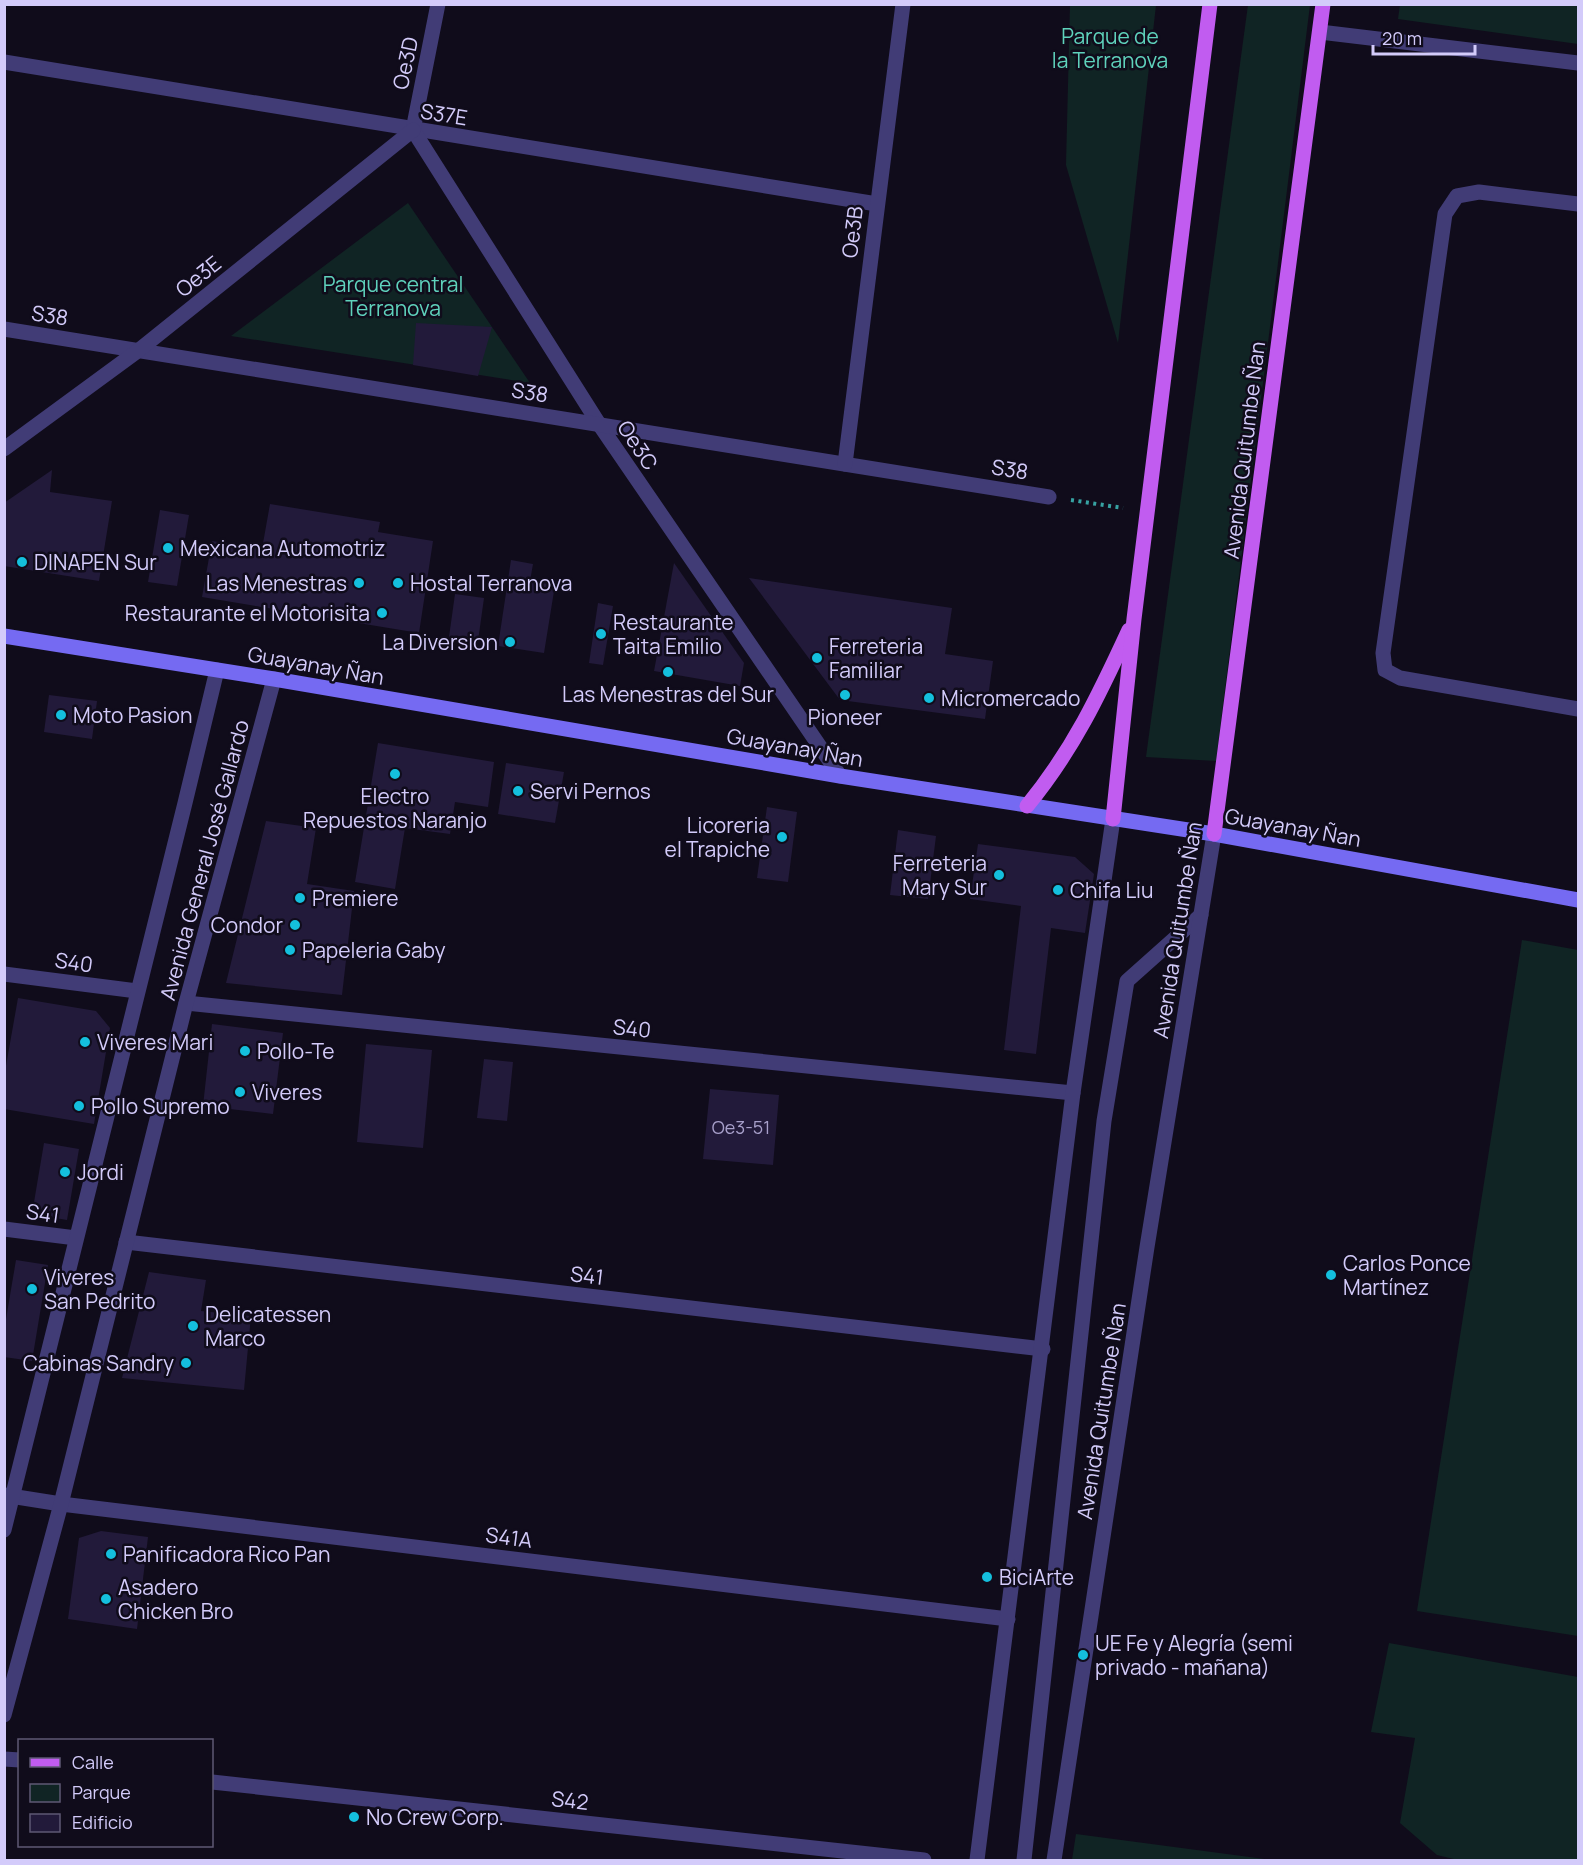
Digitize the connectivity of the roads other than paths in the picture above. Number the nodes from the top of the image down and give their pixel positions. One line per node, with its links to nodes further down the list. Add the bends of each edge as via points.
1 (438, 4): 8 (street, Oe3D)
2 (903, 4): 9 (street, Oe3B)
3 (1210, 4): 17 (main road)
4 (1323, 4): 5 (main road, Avenida Quitumbe Ñan)
5 (1320, 32): 7 (street); 25 (main road, Avenida Quitumbe Ñan)
6 (4, 62): 8 (street, S37E)
7 (1578, 63)
8 (413, 130): 9 (street, S37E); 12 (street, Oe3E); 13 (street, Oe3C)
9 (877, 204): 15 (street, Oe3B)
10 (1578, 204): 21 (street, via 1479,192 1457,196 1445,213 1383,653 1385,670 1400,678)
11 (4, 328): 12 (street, S38)
12 (139, 350): 13 (street, S38); 14 (street, Oe3E)
13 (599, 424): 15 (street, S38); 22 (street, Oe3C)
14 (4, 449)
15 (845, 464): 16 (street, S38)
16 (1049, 497)
17 (1134, 619): 23 (main road, via 1074,742); 24 (main road)
18 (4, 636): 19 (main road, Guayanay Ñan)
19 (217, 670): 20 (main road, Guayanay Ñan); 29 (street, Avenida General José Gallardo)
20 (274, 679): 22 (main road, Guayanay Ñan); 30 (street, Avenida General José Gallardo)
21 (1578, 709)
22 (840, 776): 23 (main road, Guayanay Ñan)
23 (1027, 806): 24 (main road, Guayanay Ñan)
24 (1113, 819): 25 (main road, Guayanay Ñan); 31 (street)
25 (1214, 834): 26 (main road, Guayanay Ñan); 27 (street, Avenida Quitumbe Ñan)
26 (1578, 900)
27 (1201, 915): 44 (street, via 1127,981 1104,1121); 45 (street, Avenida Quitumbe Ñan)
28 (4, 974): 29 (street, S40)
29 (137, 991): 33 (street, Avenida General José Gallardo)
30 (186, 1003): 31 (street, S40); 34 (street, Avenida General José Gallardo)
31 (1073, 1093): 35 (street)
32 (4, 1229): 33 (street, S41)
33 (76, 1238): 36 (street, Avenida General José Gallardo)
34 (126, 1242): 35 (street, S41); 37 (street, Avenida General José Gallardo)
35 (1043, 1349): 39 (street)
36 (8, 1496): 37 (street, S41A); 38 (street, Avenida General José Gallardo)
37 (61, 1504): 39 (street, S41A); 40 (street, Avenida General José Gallardo)
38 (4, 1530)
39 (1008, 1619): 43 (street)
40 (4, 1715)
41 (213, 1782): 42 (street, S42)
42 (924, 1860)
43 (977, 1860)
44 (1024, 1860)
45 (1054, 1860)

